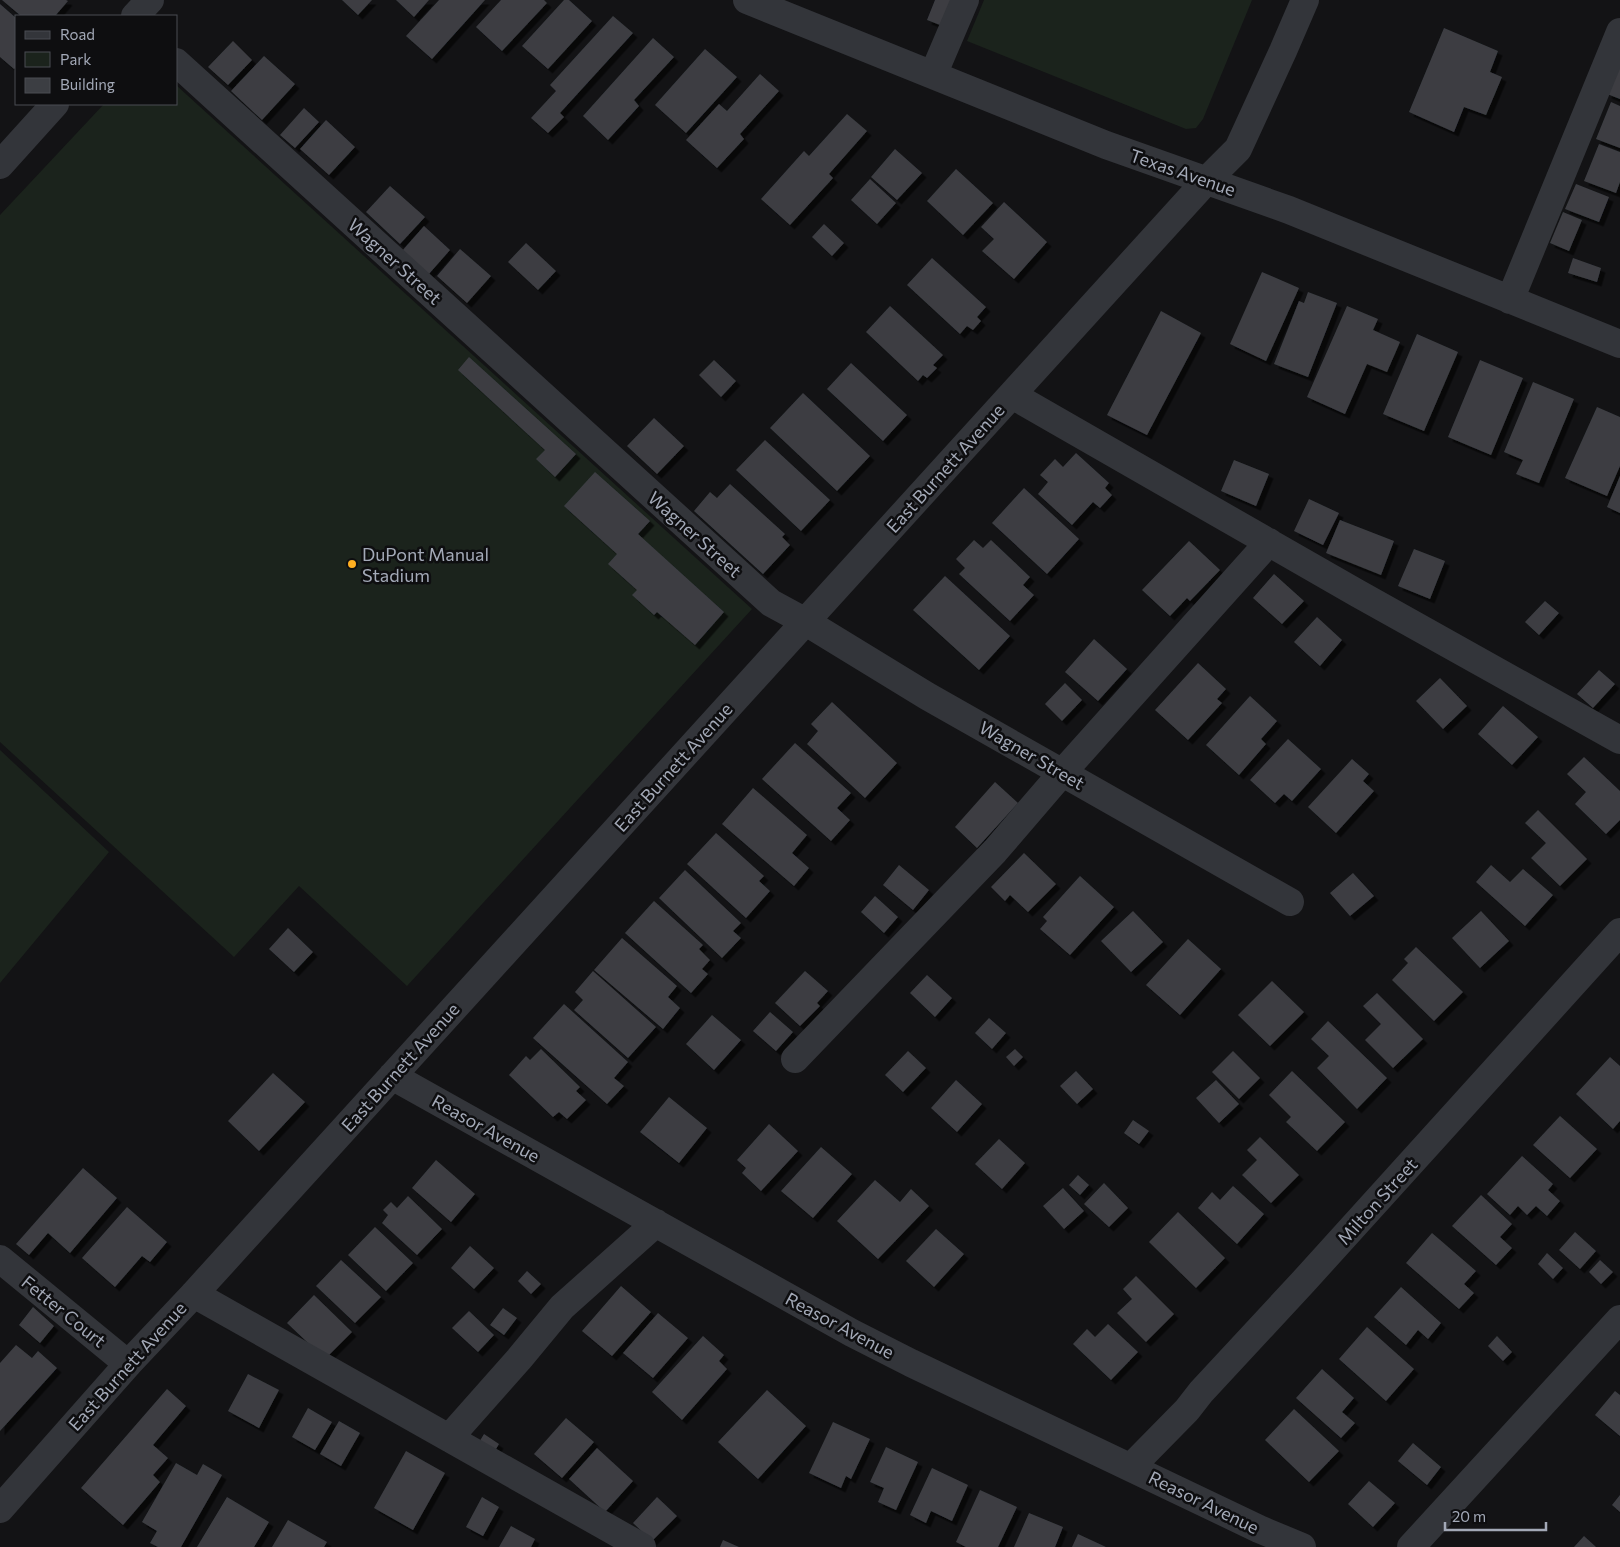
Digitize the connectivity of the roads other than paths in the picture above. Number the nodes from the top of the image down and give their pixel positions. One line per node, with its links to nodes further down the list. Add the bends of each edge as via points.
1 (150, 0): 5 (street)
2 (747, 0): 8 (street, Texas Avenue)
3 (965, 0): 8 (street)
4 (1305, 0): 11 (street, East Burnett Avenue, via 1238,149)
5 (136, 15)
6 (1620, 32): 12 (street)
7 (178, 64): 16 (street, Wagner Street, via 771,603)
8 (933, 75): 11 (street, Texas Avenue, via 1106,145)
9 (54, 105): 10 (street)
10 (0, 164)
11 (1207, 180): 12 (street, Texas Avenue, via 1290,210); 14 (street, East Burnett Avenue)
12 (1510, 300): 13 (street, Texas Avenue)
13 (1620, 344)
14 (1012, 395): 15 (street); 16 (street, East Burnett Avenue)
15 (1269, 542): 17 (street); 18 (street)
16 (806, 622): 18 (street, Wagner Street); 22 (street, East Burnett Avenue)
17 (1620, 740)
18 (1062, 773): 19 (street, Wagner Street); 21 (street, via 995,851)
19 (1290, 902)
20 (1620, 932): 29 (street, Milton Street, via 1187,1410)
21 (795, 1059)
22 (392, 1076): 23 (street, Reasor Avenue); 25 (street, East Burnett Avenue)
23 (656, 1223): 28 (street, via 562,1306); 29 (street, Reasor Avenue, via 869,1342)
24 (0, 1259): 27 (street, Fetter Court)
25 (194, 1294): 27 (street, East Burnett Avenue); 28 (street)
26 (1620, 1318): 33 (street)
27 (128, 1364): 30 (street, East Burnett Avenue)
28 (449, 1438): 31 (street)
29 (1131, 1467): 32 (street, Reasor Avenue)
30 (0, 1508)
31 (642, 1547)
32 (1302, 1547)
33 (1411, 1547)

